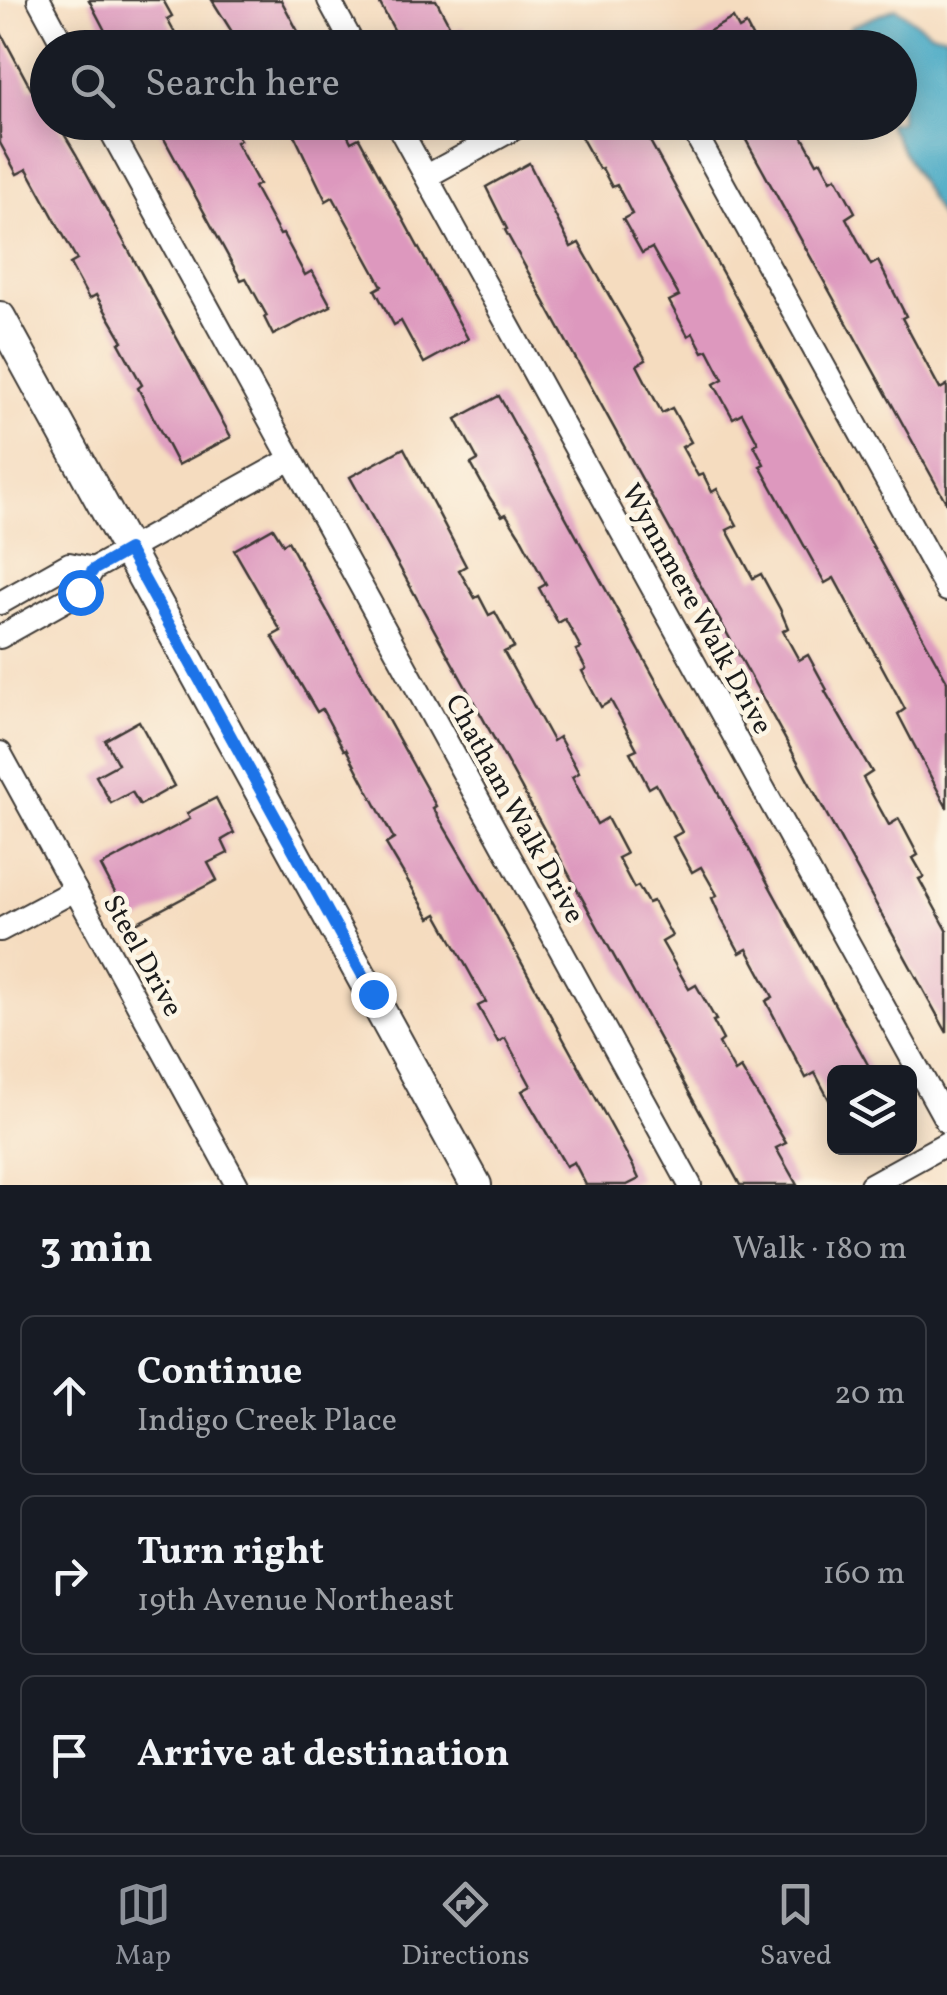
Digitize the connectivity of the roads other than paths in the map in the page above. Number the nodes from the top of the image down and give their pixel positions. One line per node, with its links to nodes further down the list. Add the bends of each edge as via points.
1 (39, 0): 3 (street)
2 (329, 0): 4 (street)
3 (55, 30)
4 (345, 30)
5 (116, 140): 11 (street, Chatham Walk Drive)
6 (406, 140): 9 (street, Wynnmere Walk Drive)
7 (493, 140): 9 (street)
8 (700, 140): 14 (street)
9 (427, 176): 20 (street, Wynnmere Walk Drive)
10 (0, 317): 12 (street)
11 (291, 459): 12 (street); 24 (street, Chatham Walk Drive)
12 (128, 550): 13 (street); 23 (street)
13 (93, 570): 15 (street, via 69,564); 16 (street, via 80,592)
14 (947, 590)
15 (0, 603)
16 (0, 638)
17 (0, 753): 18 (street, Steel Drive)
18 (74, 890): 19 (street); 22 (street, Steel Drive)
19 (0, 930)
20 (947, 1122)
21 (947, 1143): 25 (street)
22 (237, 1185)
23 (476, 1185)
24 (690, 1185)
25 (871, 1185)

